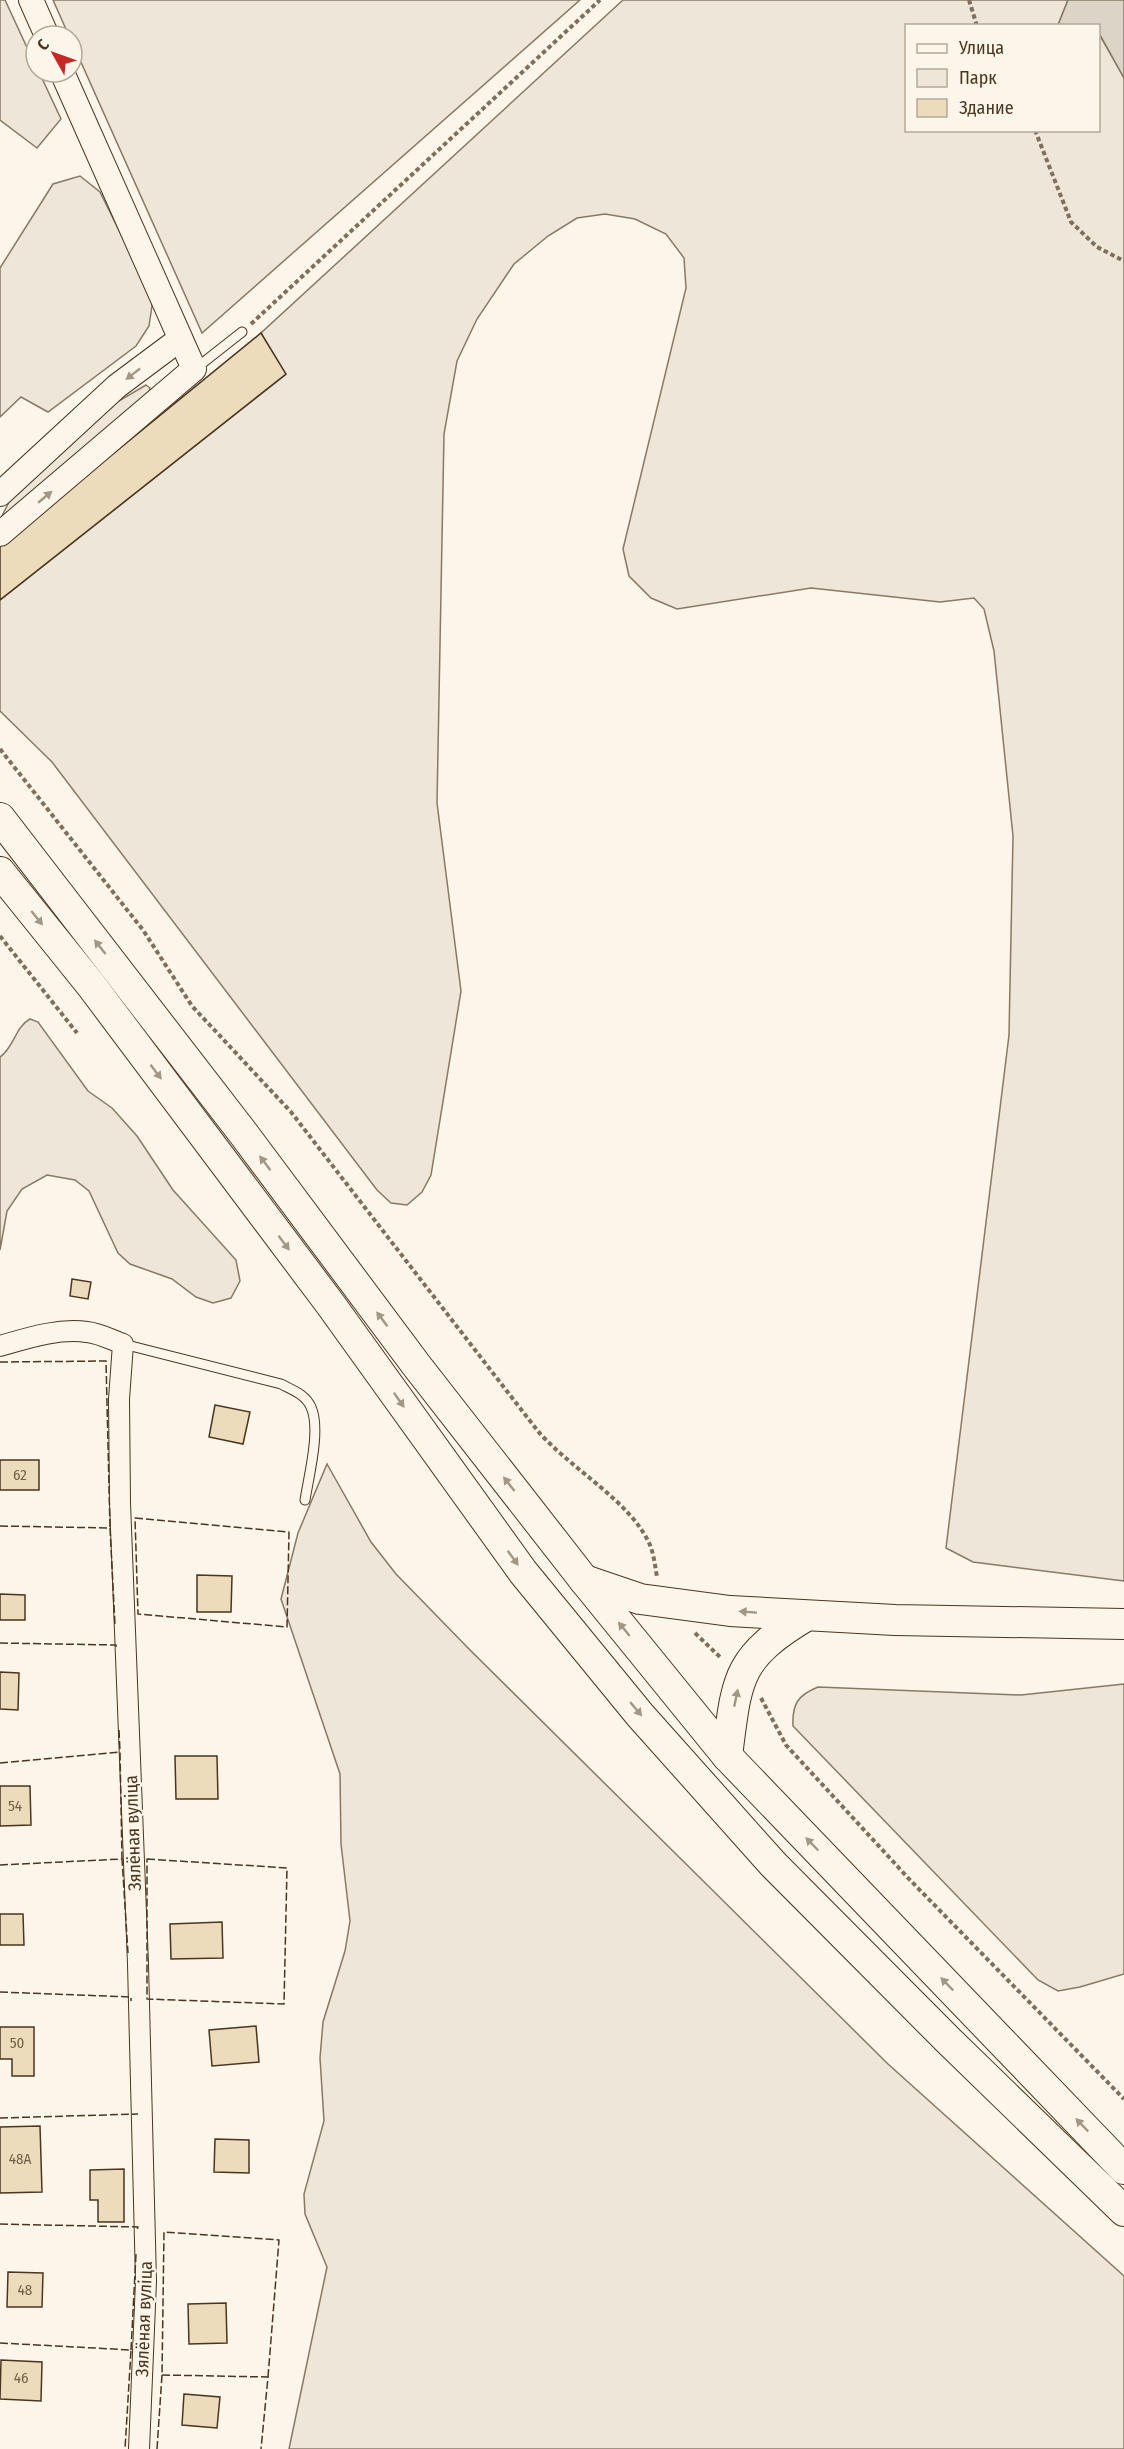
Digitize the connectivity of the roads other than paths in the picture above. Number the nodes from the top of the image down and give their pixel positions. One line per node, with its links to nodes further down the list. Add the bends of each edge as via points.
1 (31, 0): 2 (street)
2 (41, 24)
3 (67, 84): 5 (street)
4 (242, 332): 6 (lane)
5 (180, 339): 6 (street); 7 (street, one-way to 7, via 117,386)
6 (194, 369): 8 (street, one-way to 6)
7 (0, 494)
8 (0, 534)
9 (0, 818): 14 (main road, one-way to 9)
10 (0, 872): 19 (main road, one-way to 19, via 91,985 331,1305 523,1572 640,1715 772,1864)
11 (123, 1344): 12 (street, via 89,1332 70,1331 37,1335); 13 (lane, via 281,1384 301,1394 311,1407 315,1429); 20 (street, Зялёная вуліца, via 120,1503 146,2281)
12 (0, 1346)
13 (306, 1500)
14 (584, 1580): 15 (main road, one-way to 14, via 664,1603); 17 (main road, one-way to 14)
15 (806, 1616): 16 (main road); 17 (main road, one-way to 15, via 741,1676 755,1652 773,1635)
16 (1124, 1624)
17 (728, 1756): 18 (main road, one-way to 17)
18 (1124, 2169)
19 (1124, 2211)
20 (139, 2449)

